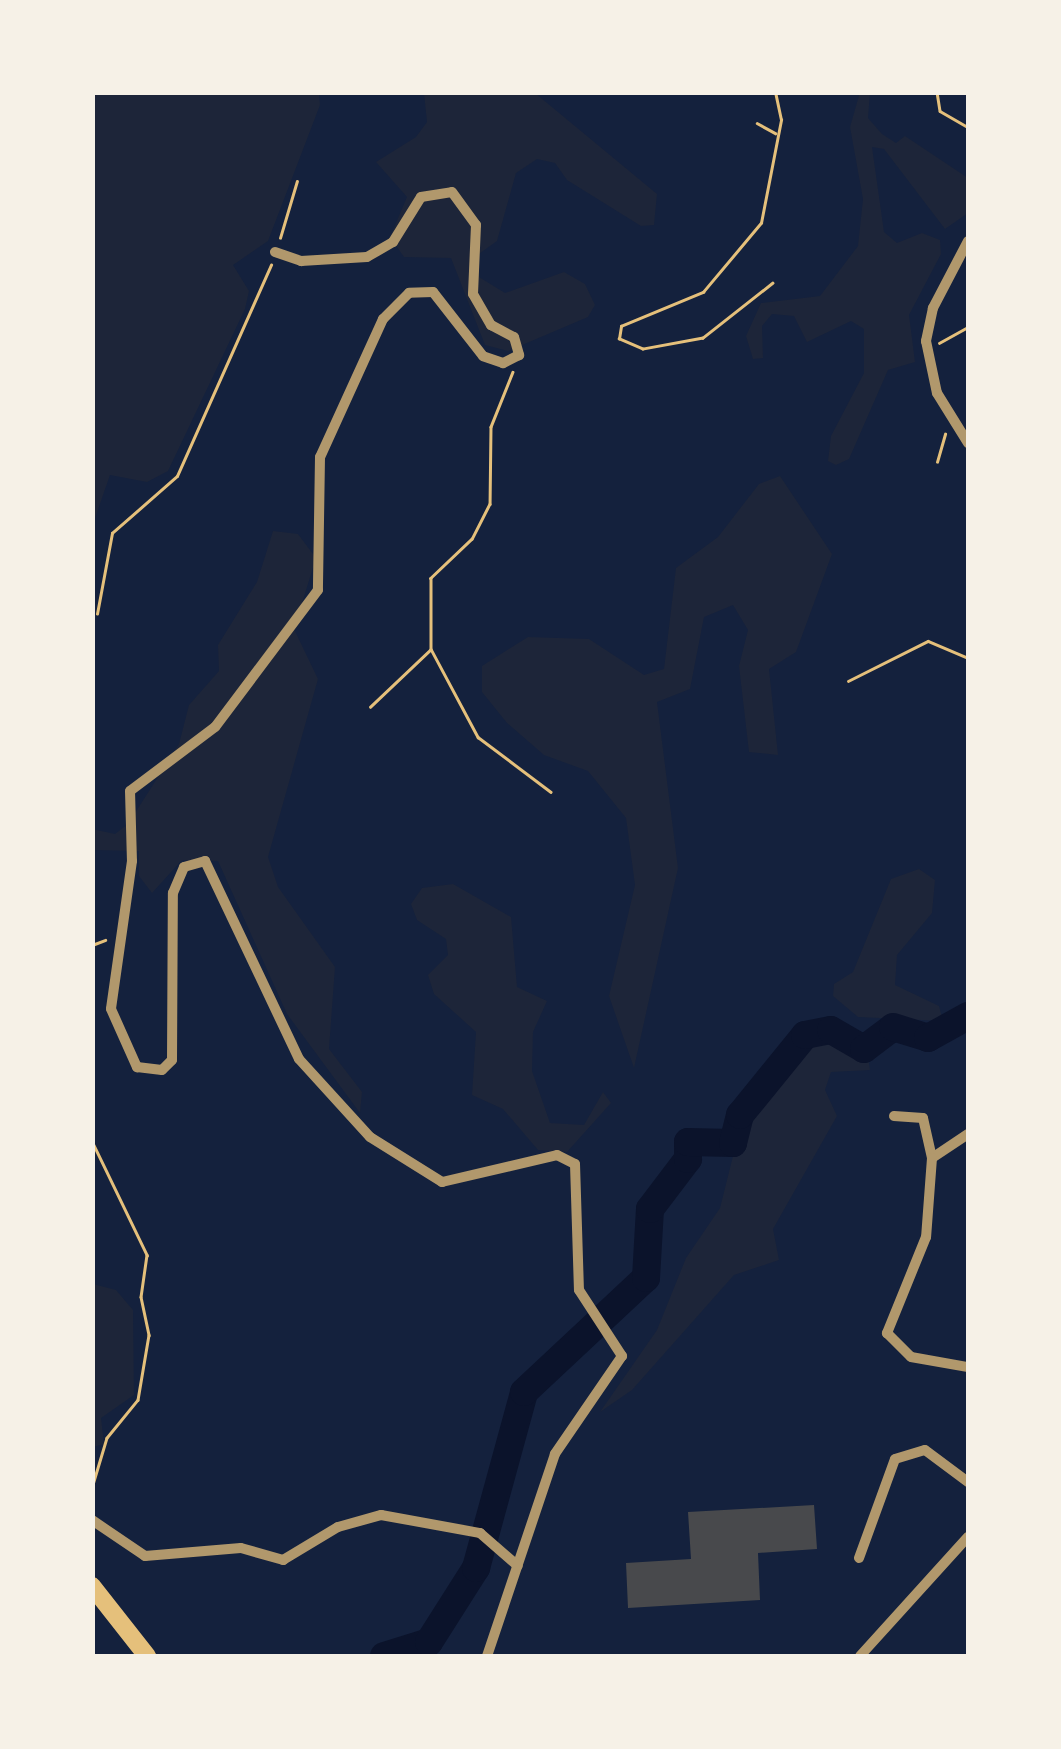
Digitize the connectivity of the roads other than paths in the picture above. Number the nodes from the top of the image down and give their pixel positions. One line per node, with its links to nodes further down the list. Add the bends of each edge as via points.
1 (968, 241): 3 (street, via 932,308 926,341 948,416)
2 (274, 252): 12 (street, via 301,261 367,257 393,242 421,197 452,192 476,226 473,294 490,324 520,346 512,361 483,356 433,292 409,293 382,319 320,458 318,590 215,726 130,791 132,850 118,933 116,1030 137,1068 162,1070 177,1050 176,876 193,860 212,865 299,1059 358,1127 442,1182 557,1155 575,1164 580,1290 622,1356 618,1372 555,1454)
3 (968, 443)
4 (894, 1116): 6 (street, via 923,1118)
5 (968, 1134): 6 (street)
6 (932, 1158): 7 (street, via 926,1237 887,1333 911,1357)
7 (968, 1367)
8 (968, 1482): 11 (street, via 925,1450 895,1459)
9 (92, 1520): 12 (street, via 131,1552 160,1558 241,1548 283,1560 338,1527 381,1515 480,1534 500,1542)
10 (968, 1536): 16 (street)
11 (858, 1558)
12 (518, 1566): 15 (street)
13 (92, 1586): 14 (highway)
14 (146, 1656)
15 (487, 1656)
16 (860, 1656)

